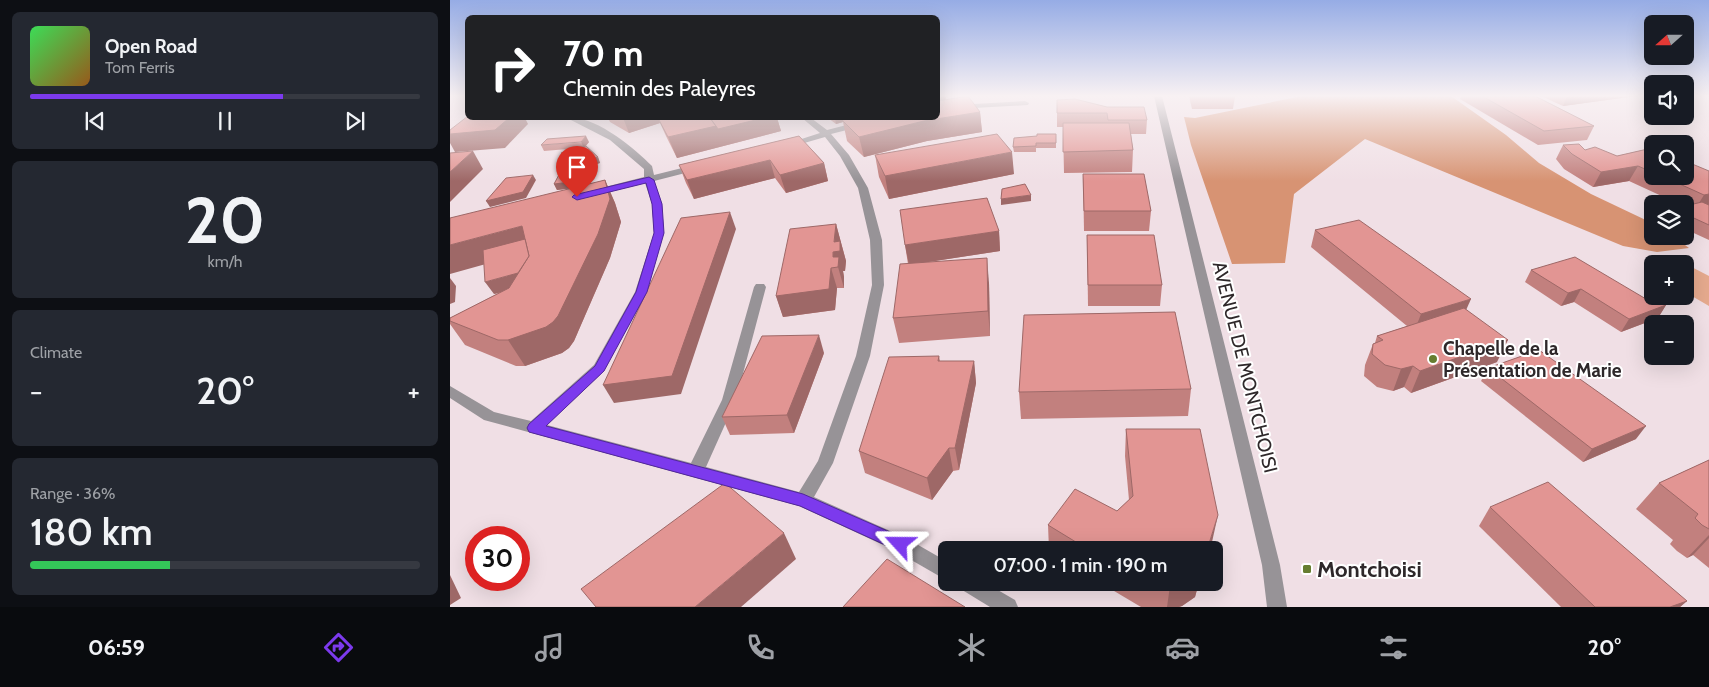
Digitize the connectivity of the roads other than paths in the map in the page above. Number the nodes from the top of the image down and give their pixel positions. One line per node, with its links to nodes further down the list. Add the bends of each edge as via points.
1 (584, 124): 8 (street, via 634,153 648,168)
2 (814, 124): 5 (street)
3 (855, 124): 5 (street)
4 (1165, 124): 18 (street, AVENUE DE MONTCHOISI, via 1269,556)
5 (826, 133): 6 (street); 14 (street, via 844,155 863,188 876,240 878,285 863,356 825,463)
6 (780, 147)
7 (706, 165): 8 (street)
8 (649, 180): 9 (street); 12 (street, via 657,204 659,233 641,292 599,368)
9 (583, 196)
10 (760, 287): 13 (street, via 729,400)
11 (450, 391): 12 (street, via 489,416)
12 (534, 428): 13 (street)
13 (696, 471): 14 (street)
14 (803, 500): 15 (street, via 900,544)
15 (938, 566)
16 (981, 591): 17 (street)
17 (1008, 607)
18 (1277, 607)

